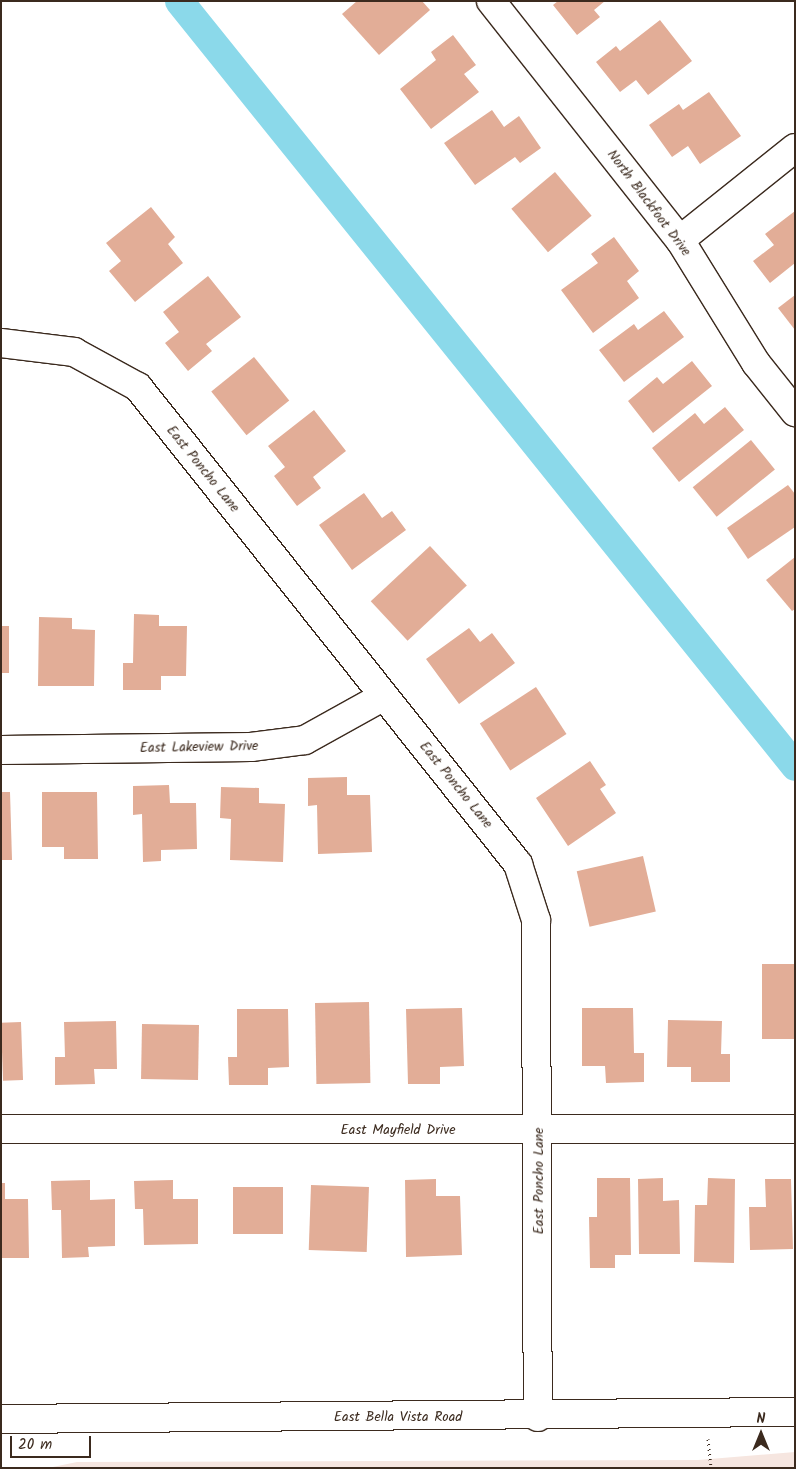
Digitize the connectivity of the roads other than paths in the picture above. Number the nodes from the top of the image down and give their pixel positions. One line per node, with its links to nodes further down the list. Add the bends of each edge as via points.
1 (491, 1): 3 (street, North Blackfoot Drive)
2 (795, 148): 3 (street)
3 (680, 240): 5 (street, North Blackfoot Drive, via 756,363)
4 (1, 343): 6 (street, East Poncho Lane, via 74,352 138,387)
5 (795, 412)
6 (384, 696): 7 (street, East Lakeview Drive, via 305,740 251,747); 10 (street, East Poncho Lane, via 518,864 536,920)
7 (1, 750)
8 (795, 1129): 10 (street, East Mayfield Drive)
9 (1, 1130): 10 (street, East Mayfield Drive)
10 (540, 1131): 12 (street, East Poncho Lane)
11 (795, 1412): 12 (street, East Bella Vista Road)
12 (538, 1417): 13 (street, East Bella Vista Road)
13 (1, 1419)

